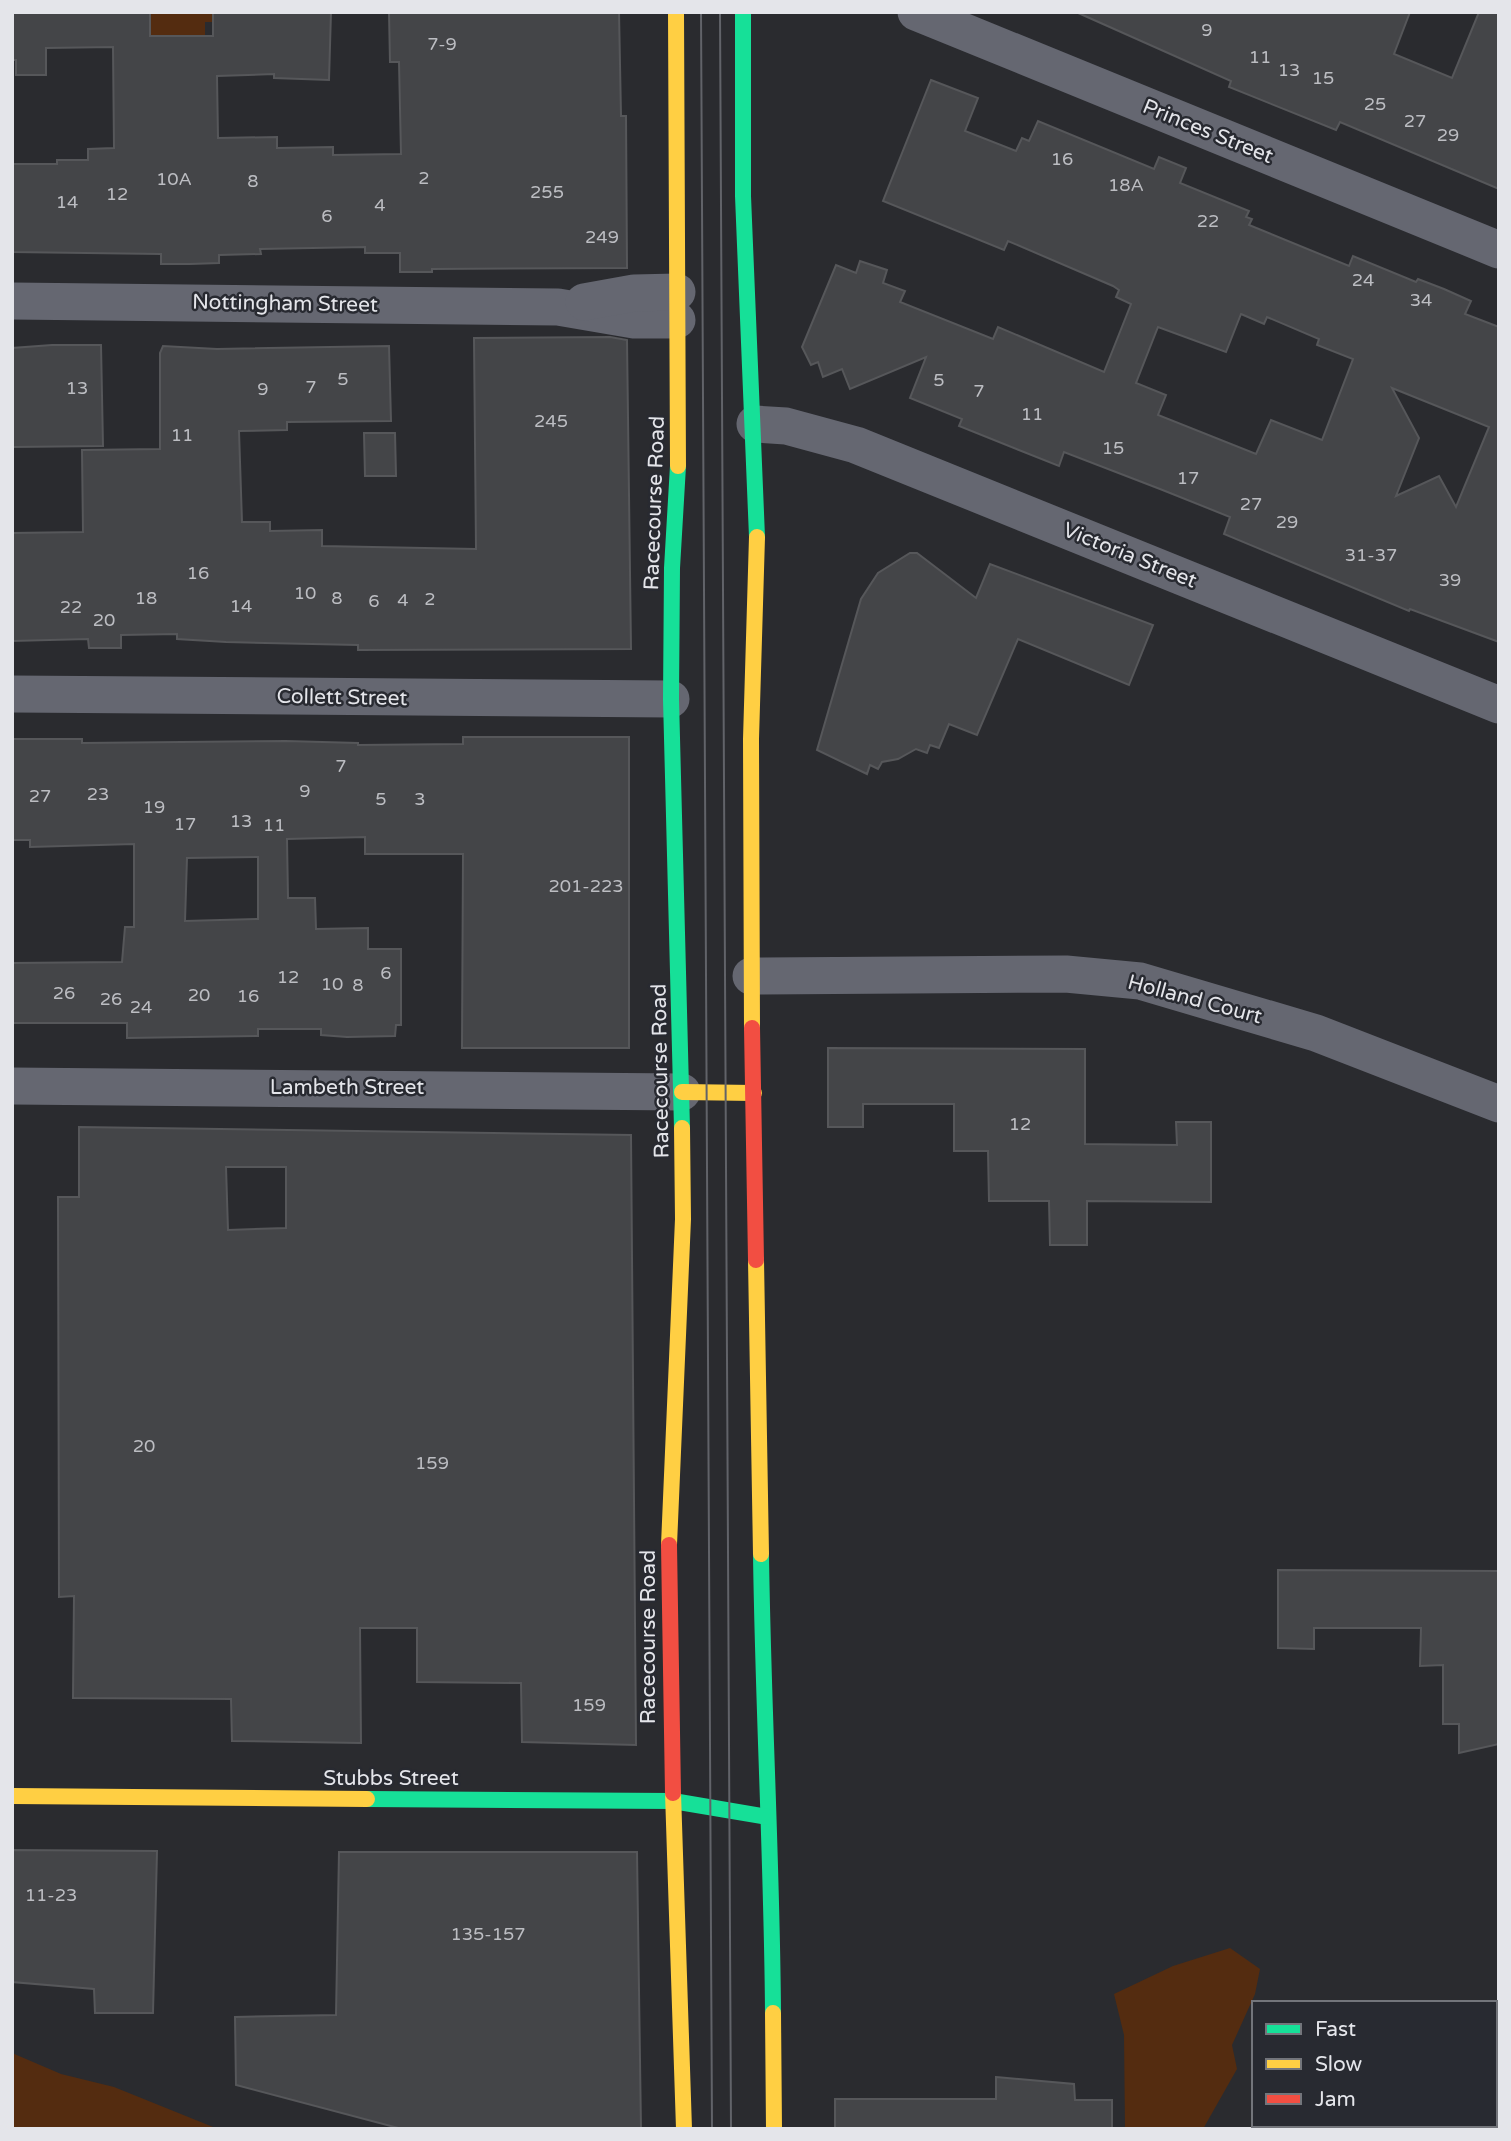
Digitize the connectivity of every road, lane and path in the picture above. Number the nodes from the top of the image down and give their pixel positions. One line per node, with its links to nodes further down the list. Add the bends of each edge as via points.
1 (676, 12): 6 (main road, Racecourse Road)
2 (743, 12): 7 (main road, via 743,196)
3 (916, 12): 4 (street, Princes Street)
4 (1499, 250)
5 (12, 300): 6 (street, Nottingham Street, via 558,307 634,320)
6 (677, 306): 9 (main road, Racecourse Road)
7 (755, 424): 10 (street, Victoria Street, via 786,426 856,444); 11 (main road, via 758,503 751,739)
8 (12, 694): 9 (street, Collett Street)
9 (671, 699): 13 (main road, Racecourse Road)
10 (1499, 705)
11 (751, 976): 14 (main road); 15 (street, Holland Court, via 1066,974 1140,981 1316,1032)
12 (12, 1086): 13 (street, Lambeth Street)
13 (682, 1092): 14 (main road); 17 (main road, Racecourse Road, via 683,1219 669,1513)
14 (754, 1093): 18 (main road)
15 (1499, 1104)
16 (12, 1796): 17 (main road, Stubbs Street)
17 (673, 1801): 18 (main road, Stubbs Street); 19 (main road, Racecourse Road)
18 (768, 1816): 20 (main road)
19 (684, 2129)
20 (774, 2129)

